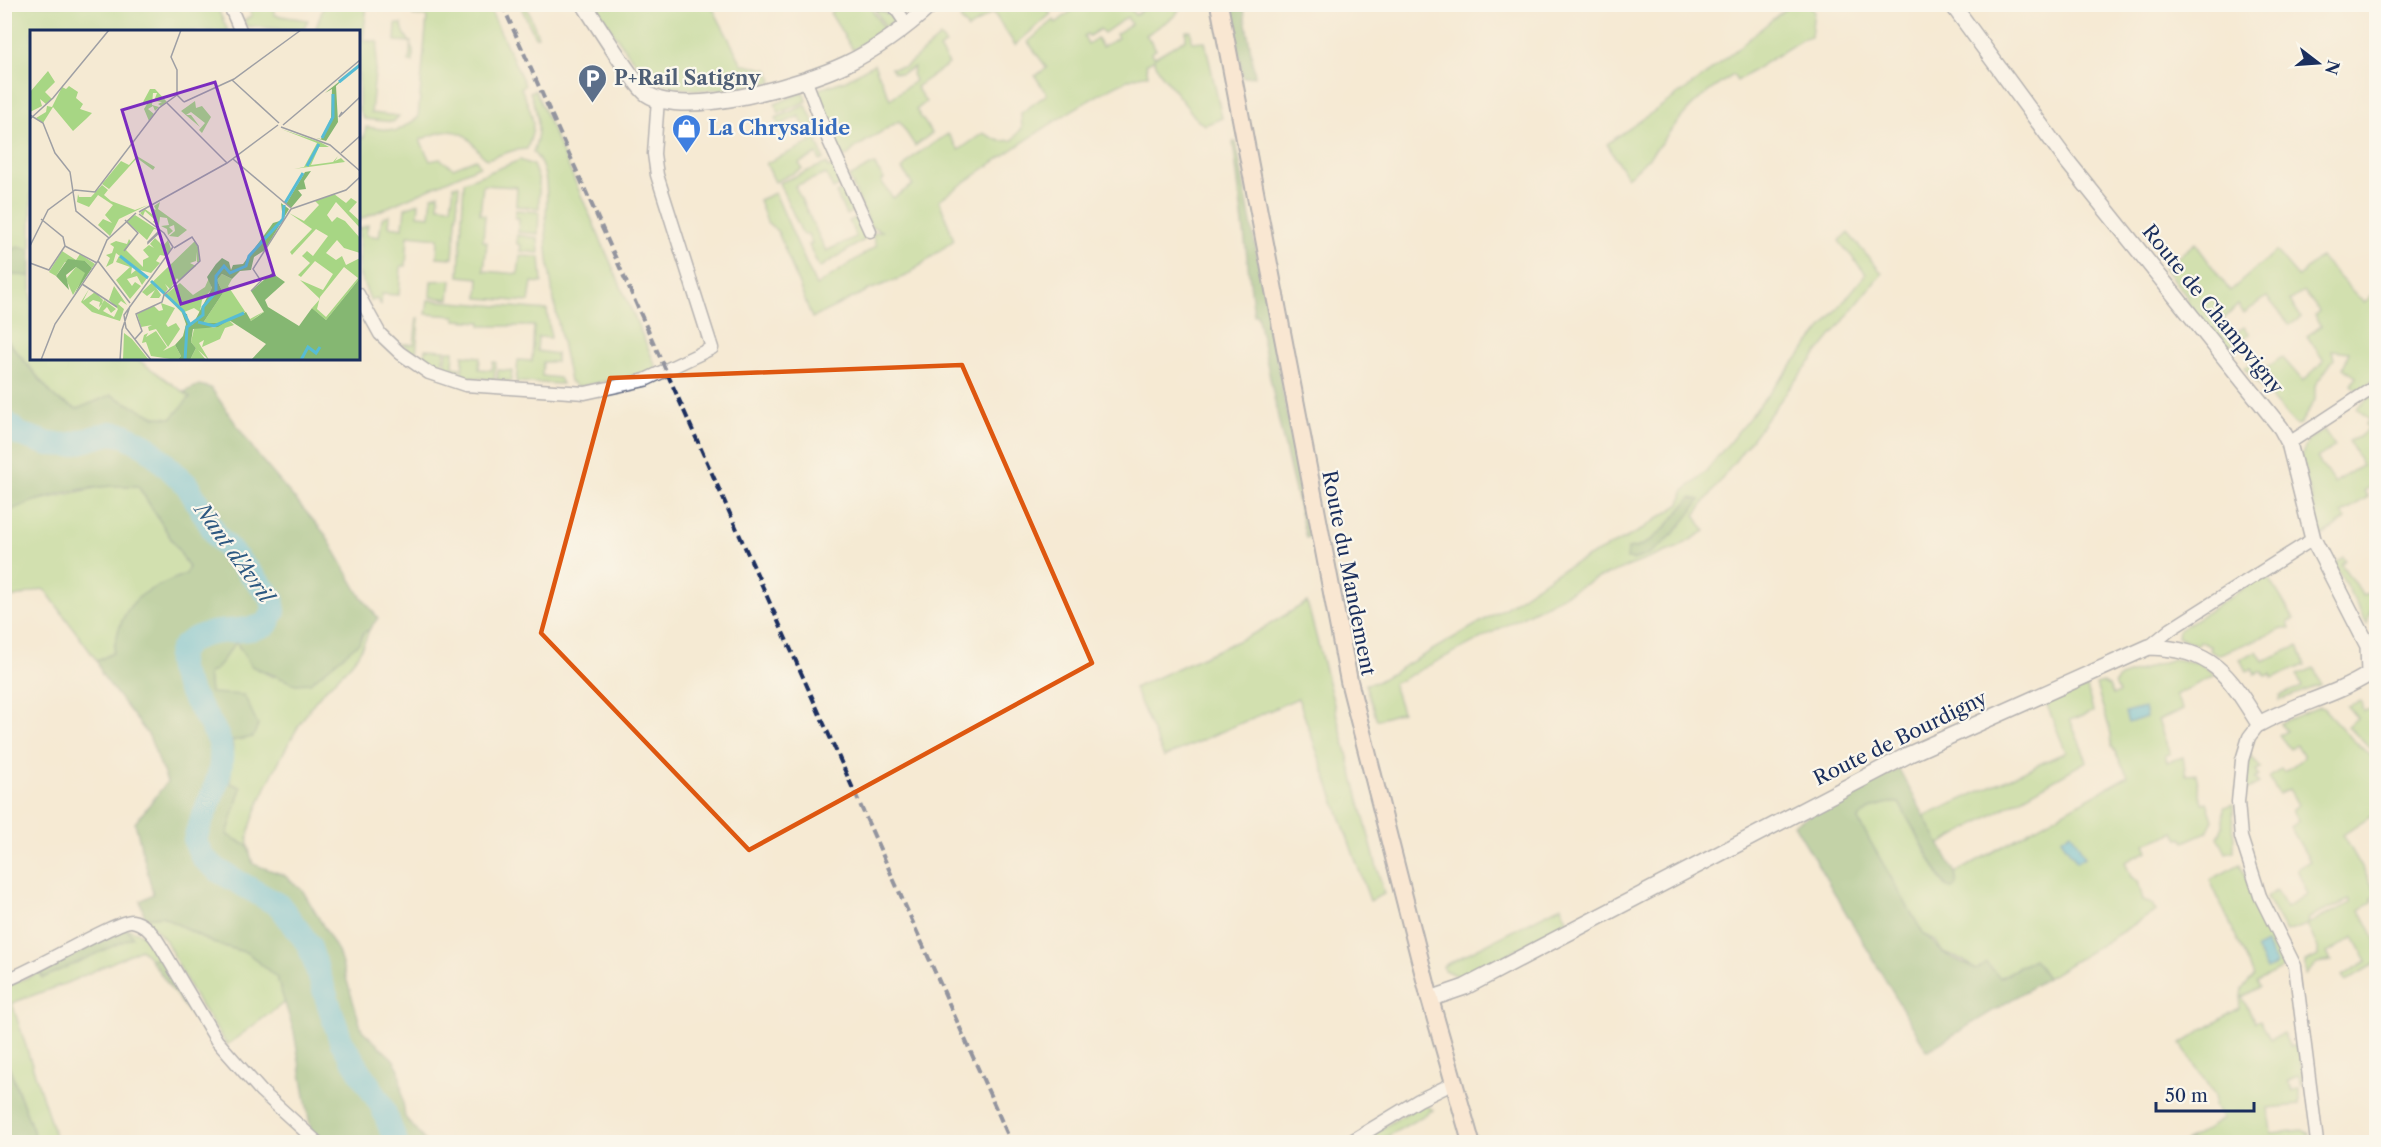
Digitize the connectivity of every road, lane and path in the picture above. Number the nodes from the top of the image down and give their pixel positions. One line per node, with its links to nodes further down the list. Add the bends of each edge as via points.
1 (229, 4): 9 (street)
2 (584, 4): 11 (street, via 641,88)
3 (880, 4): 7 (street)
4 (932, 4): 8 (street)
5 (1219, 4): 21 (main road, Route du Mandement, via 1337,627)
6 (1952, 4): 15 (street, Route de Champvigny, via 2067,161 2276,420)
7 (895, 5): 8 (street)
8 (907, 25): 10 (street, via 847,63)
9 (240, 30)
10 (804, 79): 11 (street, via 722,100); 12 (street)
11 (658, 99): 13 (street, via 654,154 657,175 712,348 645,380 585,393 465,385 418,367 395,349 380,334)
12 (870, 231)
13 (360, 298)
14 (2376, 386): 15 (street)
15 (2289, 442): 16 (street, Route de Champvigny)
16 (2313, 539): 17 (street); 18 (street, Route de Champvigny, via 2368,646)
17 (2149, 647): 19 (street, Route de Bourdigny, via 2183,650 2212,662 2229,677); 21 (street, Route de Bourdigny, via 1910,754 1465,987)
18 (2373, 676): 19 (street)
19 (2259, 724): 26 (street, via 2249,737 2242,760 2238,802 2241,837 2251,875 2297,973)
20 (4, 981): 23 (street, via 122,922 141,924 153,934 217,1041)
21 (1430, 999): 22 (main road, Route du Mandement)
22 (1454, 1083): 24 (street); 25 (main road, Route du Mandement)
23 (317, 1143)
24 (1350, 1143)
25 (1471, 1143)
26 (2317, 1143)

